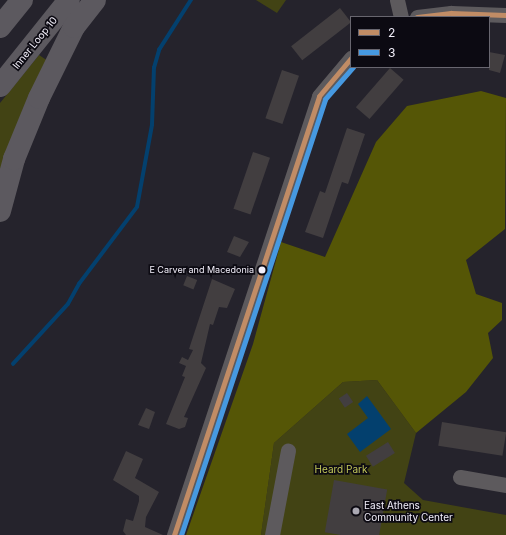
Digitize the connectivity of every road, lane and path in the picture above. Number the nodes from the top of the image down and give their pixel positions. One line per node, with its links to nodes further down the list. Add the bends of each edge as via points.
1 (22, 0): 8 (highway)
2 (69, 0): 10 (highway, Inner Loop 10)
3 (95, 0): 11 (highway, via 74,27 39,98 14,159)
4 (397, 0): 6 (street)
5 (506, 15): 7 (street, via 451,13)
6 (401, 16)
7 (426, 16)
8 (0, 27)
9 (350, 59): 15 (street, via 319,96)
10 (0, 86)
11 (0, 211)
12 (288, 450): 16 (street)
13 (460, 477): 14 (street)
14 (506, 485)
15 (174, 535)
16 (272, 535)

